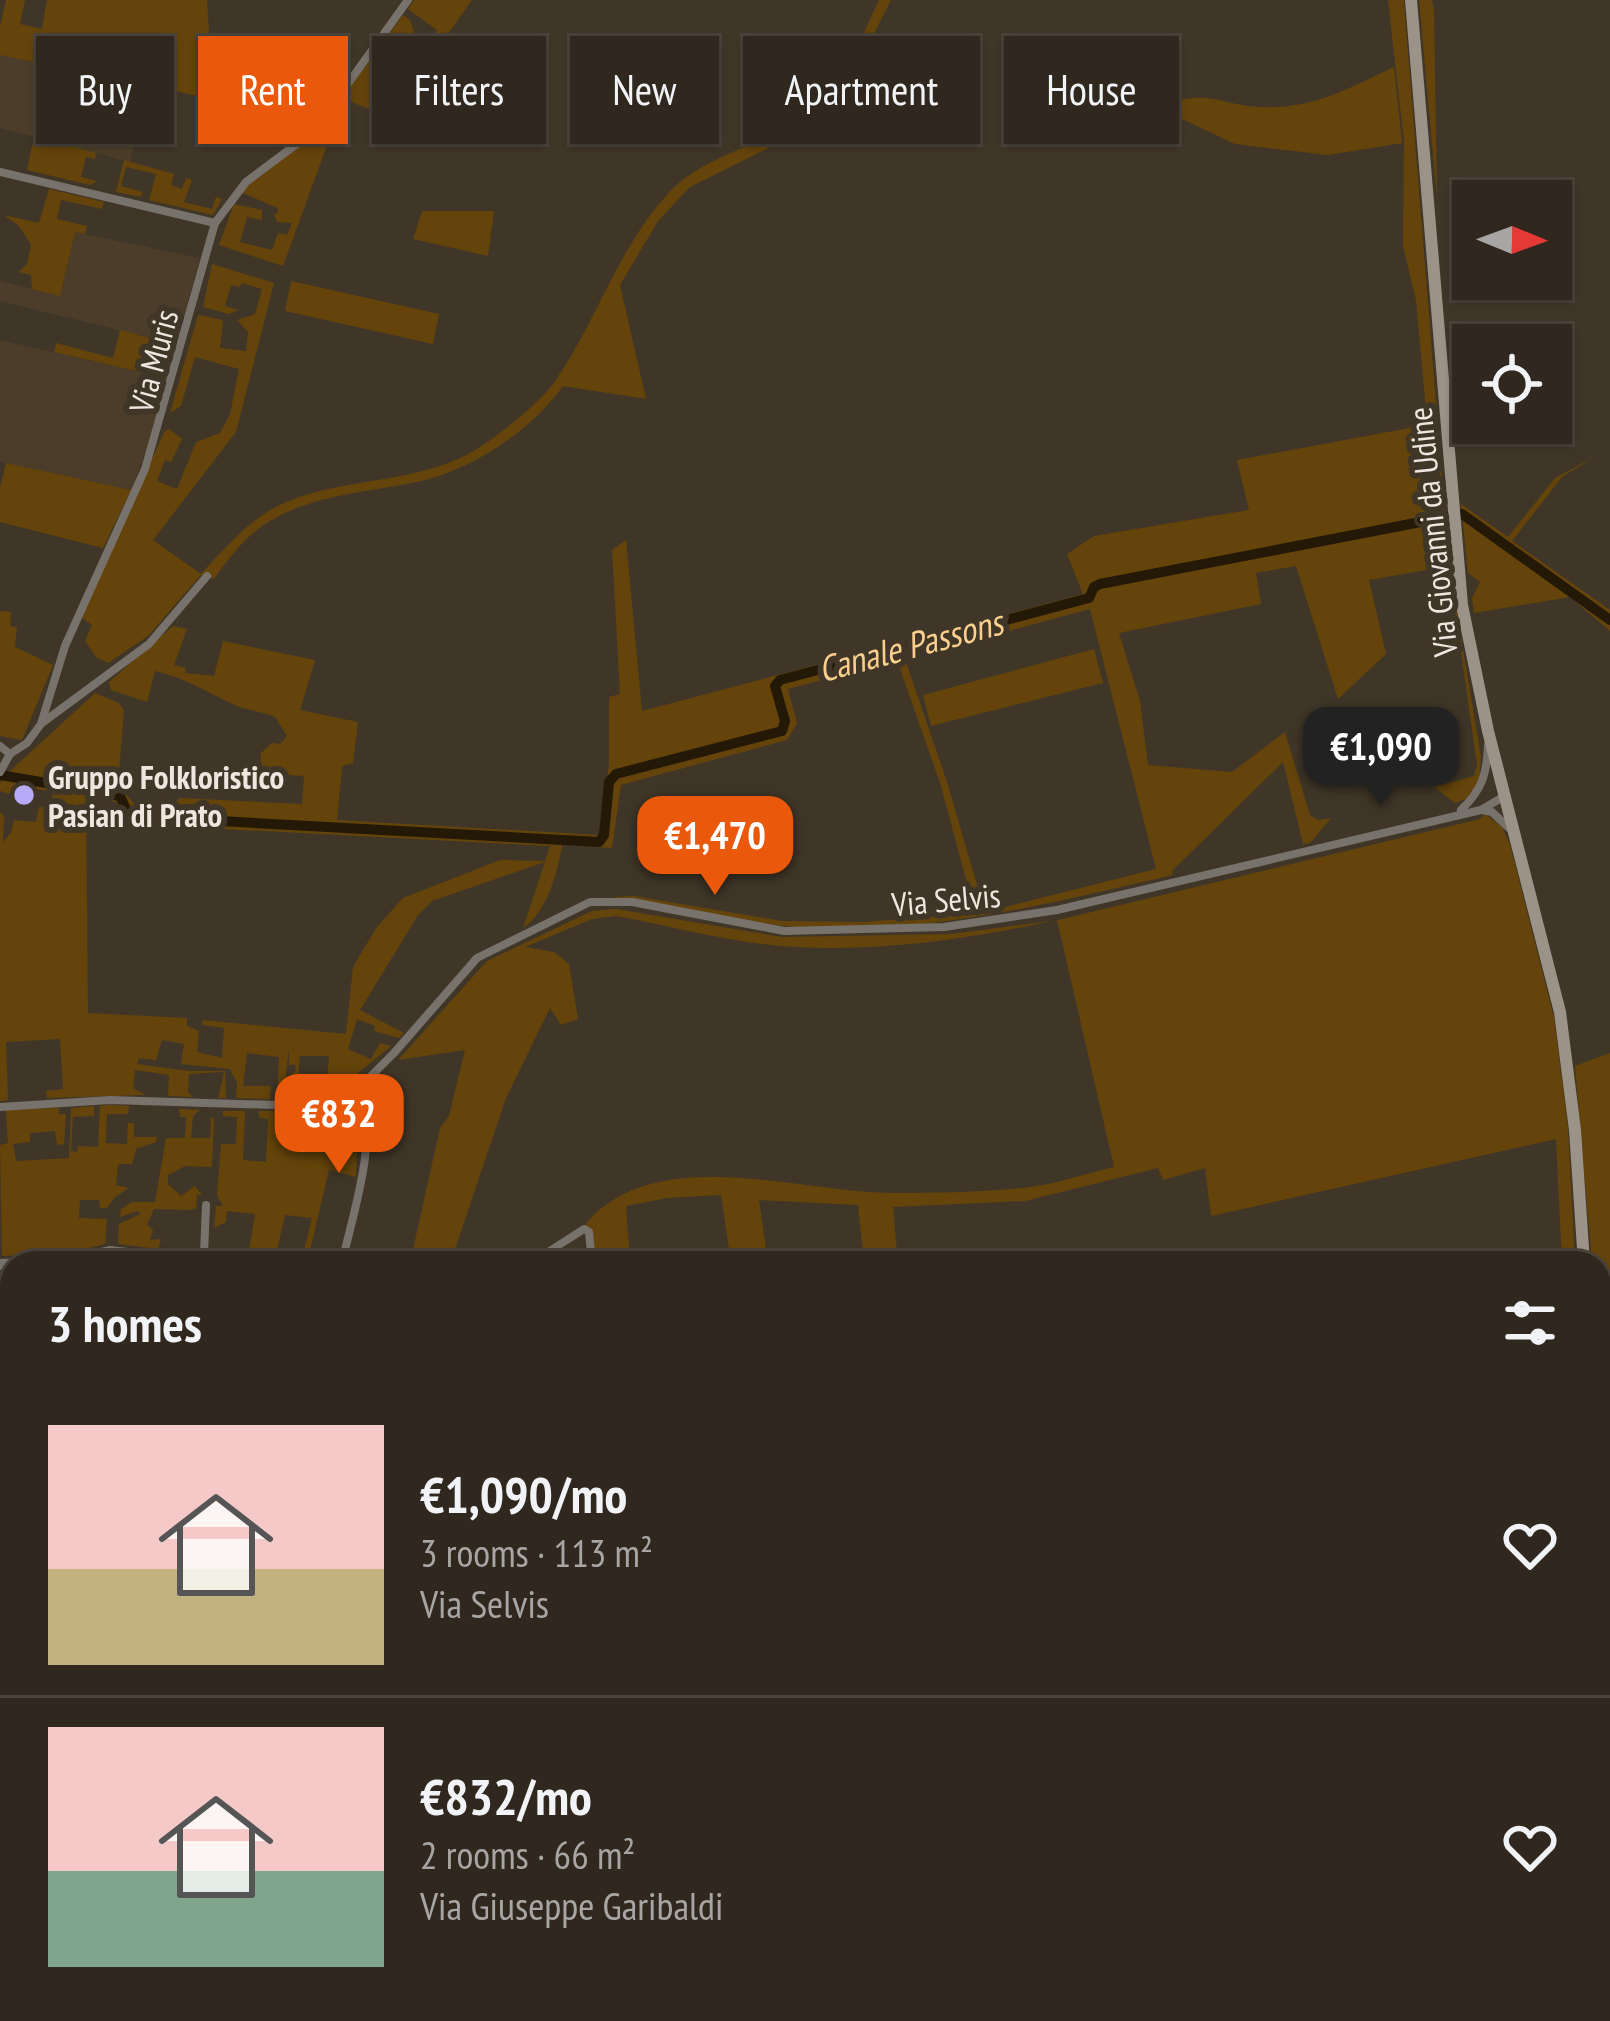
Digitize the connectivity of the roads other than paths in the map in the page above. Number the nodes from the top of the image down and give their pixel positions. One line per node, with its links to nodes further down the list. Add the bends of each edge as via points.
1 (408, 0): 4 (street, Via Muris, via 314,131 246,182)
2 (1411, 0): 7 (main road, Via Giovanni da Udine, via 1462,605)
3 (0, 172): 4 (street)
4 (215, 223): 6 (street, Via Muris, via 146,469 65,646)
5 (207, 576): 6 (street, via 149,644)
6 (41, 724): 9 (street, Via Muris)
7 (1488, 731): 11 (street); 12 (main road, Via Giovanni da Udine)
8 (0, 746): 9 (street)
9 (10, 754): 10 (street, Via Muris)
10 (1, 771)
11 (1479, 794): 12 (street); 14 (street, Via Selvis)
12 (1504, 796): 13 (street, Via Selvis); 15 (main road, Via Giovanni da Udine)
13 (1481, 810): 14 (street, Via Selvis); 15 (street)
14 (1458, 813): 16 (street, Via Selvis, via 1057,910 944,926 784,931 632,902 590,902 477,958)
15 (1515, 834): 23 (main road, Via Giovanni da Udine, via 1560,1012)
16 (362, 1086): 17 (street, Via Selvis, via 308,1106 106,1100); 20 (street, via 363,1168)
17 (0, 1107)
18 (206, 1204): 19 (street)
19 (203, 1251)
20 (345, 1251)
21 (549, 1251): 22 (street, via 584,1228)
22 (591, 1251)
23 (1582, 1251)

